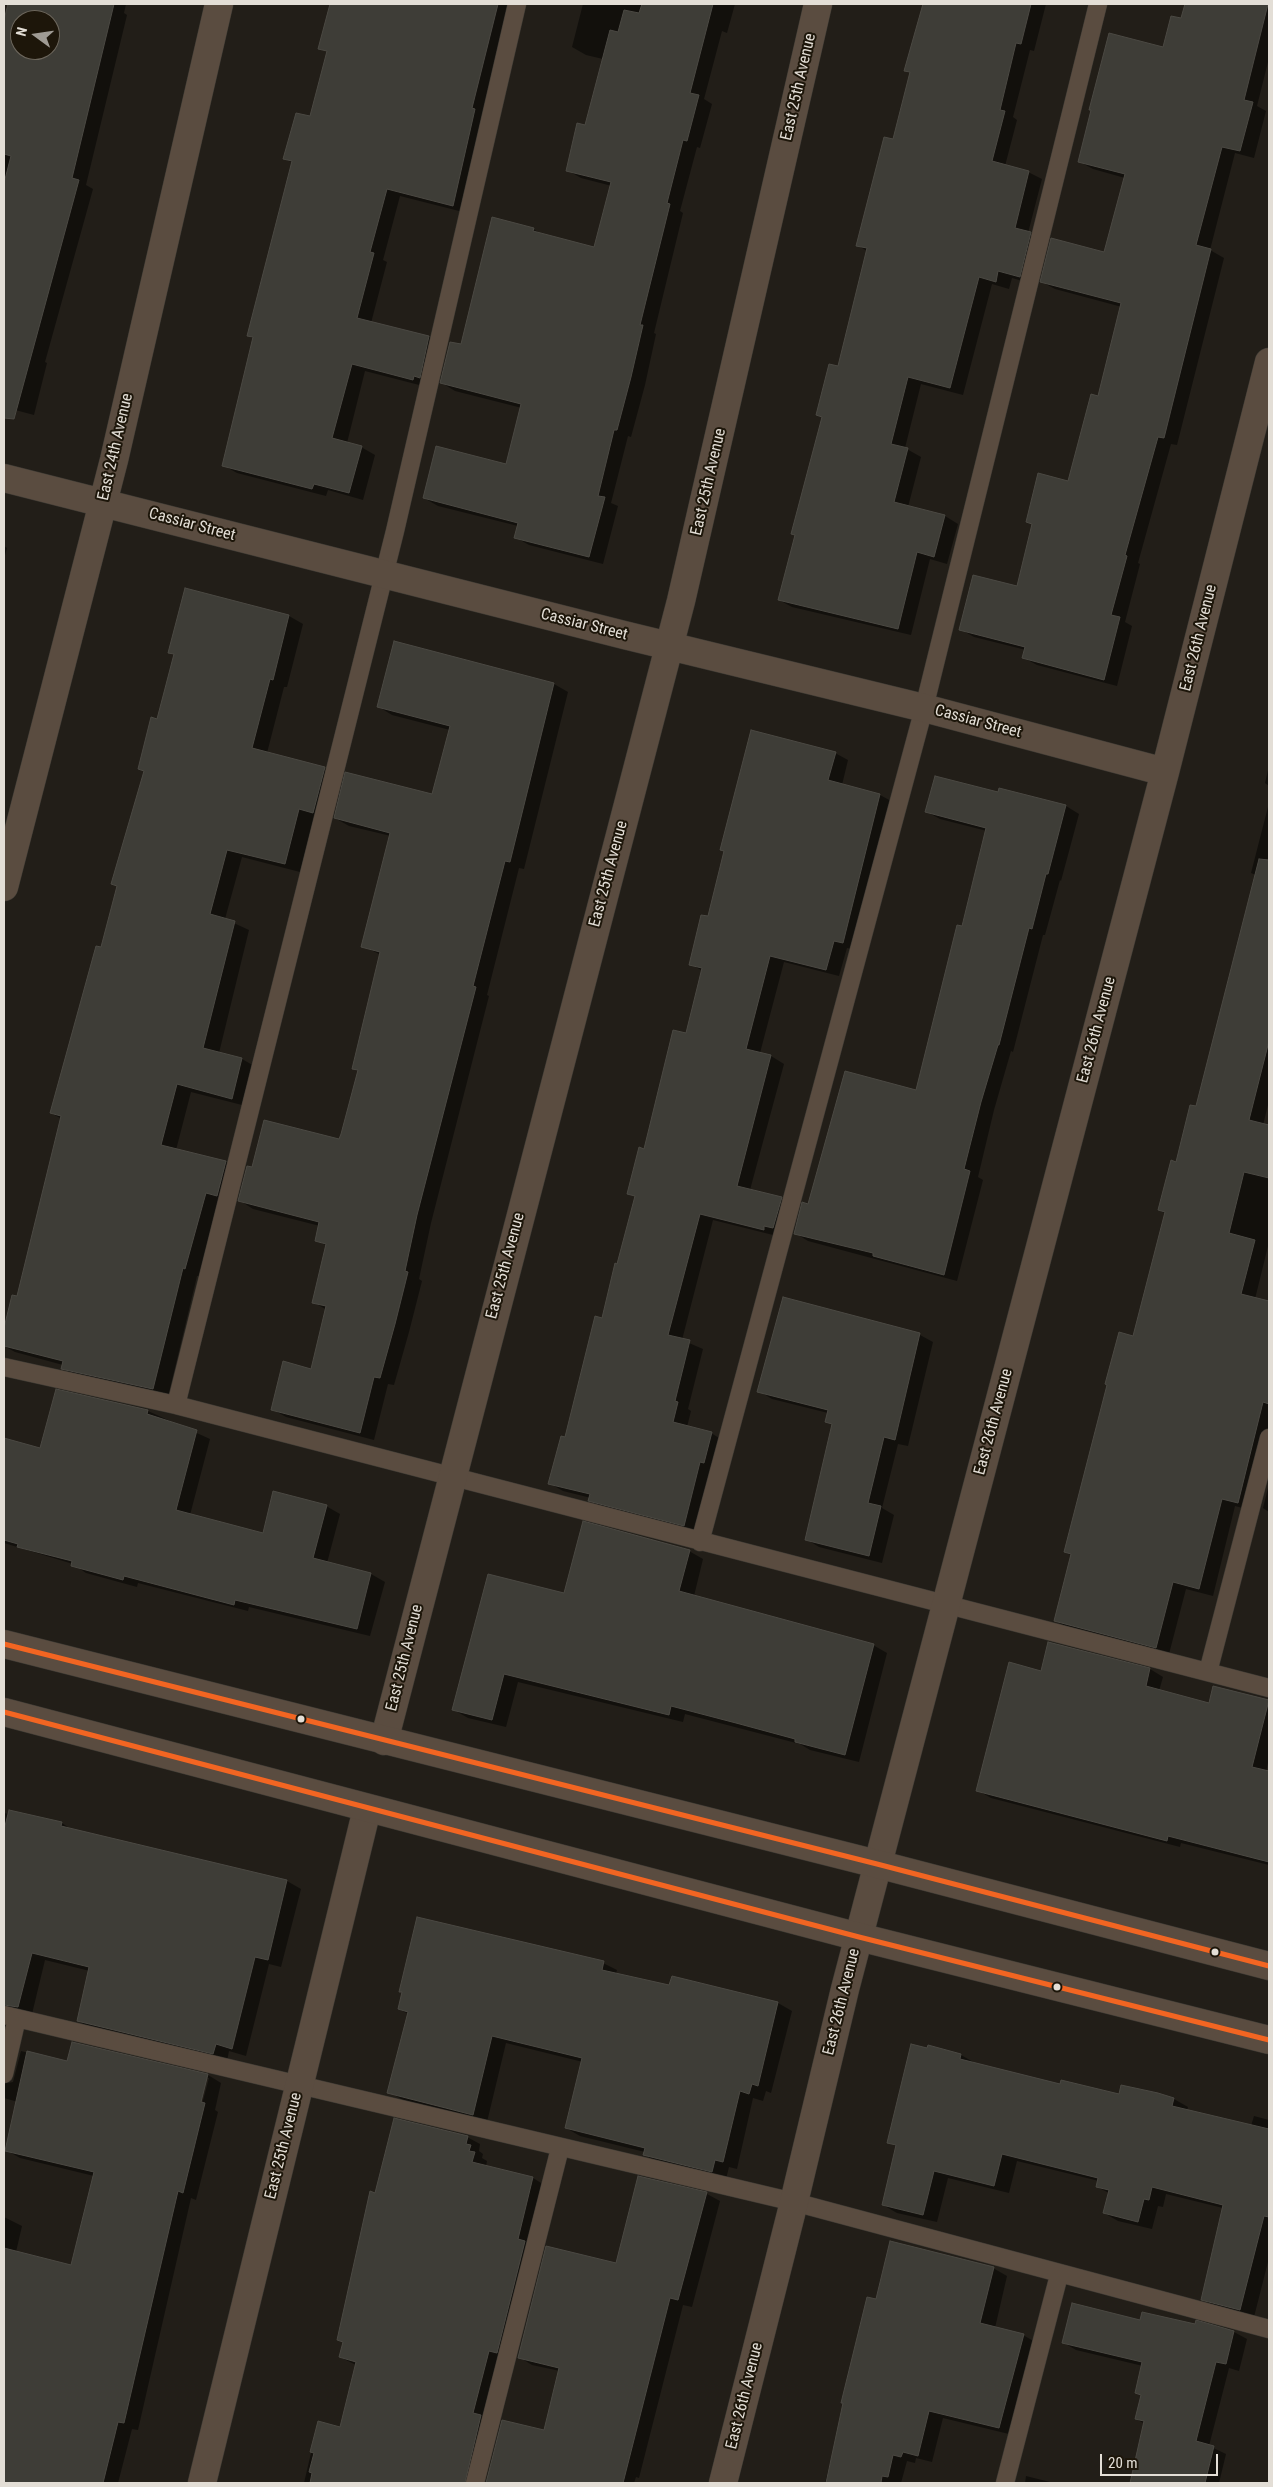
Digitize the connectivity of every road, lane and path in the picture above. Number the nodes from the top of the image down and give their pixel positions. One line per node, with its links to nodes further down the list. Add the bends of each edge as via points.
1 (219, 4): 7 (street, East 24th Avenue)
2 (517, 4): 8 (lane)
3 (818, 4): 9 (street, East 25th Avenue)
4 (1098, 4): 10 (lane)
5 (1269, 362): 11 (street, East 26th Avenue)
6 (4, 478): 7 (street, Cassiar Street)
7 (103, 502): 8 (street, Cassiar Street); 12 (street, East 24th Avenue)
8 (383, 575): 9 (street, Cassiar Street); 14 (lane)
9 (669, 646): 10 (street, Cassiar Street); 16 (street, East 25th Avenue)
10 (924, 708): 11 (street, Cassiar Street); 17 (lane)
11 (1165, 772): 18 (street, East 26th Avenue)
12 (4, 887)
13 (4, 1367): 14 (lane)
14 (176, 1405): 16 (lane)
15 (1269, 1438): 20 (lane)
16 (451, 1477): 17 (lane); 23 (street, East 25th Avenue)
17 (700, 1542): 18 (lane)
18 (946, 1605): 20 (lane); 25 (street, East 26th Avenue)
19 (4, 1644): 23 (street)
20 (1208, 1672): 21 (lane)
21 (1269, 1688)
22 (4, 1712): 24 (street)
23 (384, 1741): 25 (street)
24 (367, 1809): 26 (street); 31 (street, East 25th Avenue)
25 (878, 1864): 26 (street, East 26th Avenue); 27 (street)
26 (859, 1937): 29 (street); 33 (street, East 26th Avenue)
27 (1269, 1966)
28 (10, 2017): 30 (lane); 31 (lane)
29 (1269, 2040)
30 (4, 2074)
31 (299, 2084): 32 (lane); 36 (street, East 25th Avenue)
32 (560, 2148): 33 (lane); 37 (lane)
33 (794, 2202): 34 (lane); 38 (street, East 26th Avenue)
34 (1059, 2275): 35 (lane); 39 (lane)
35 (1269, 2329)
36 (202, 2483)
37 (475, 2483)
38 (723, 2483)
39 (1005, 2483)

